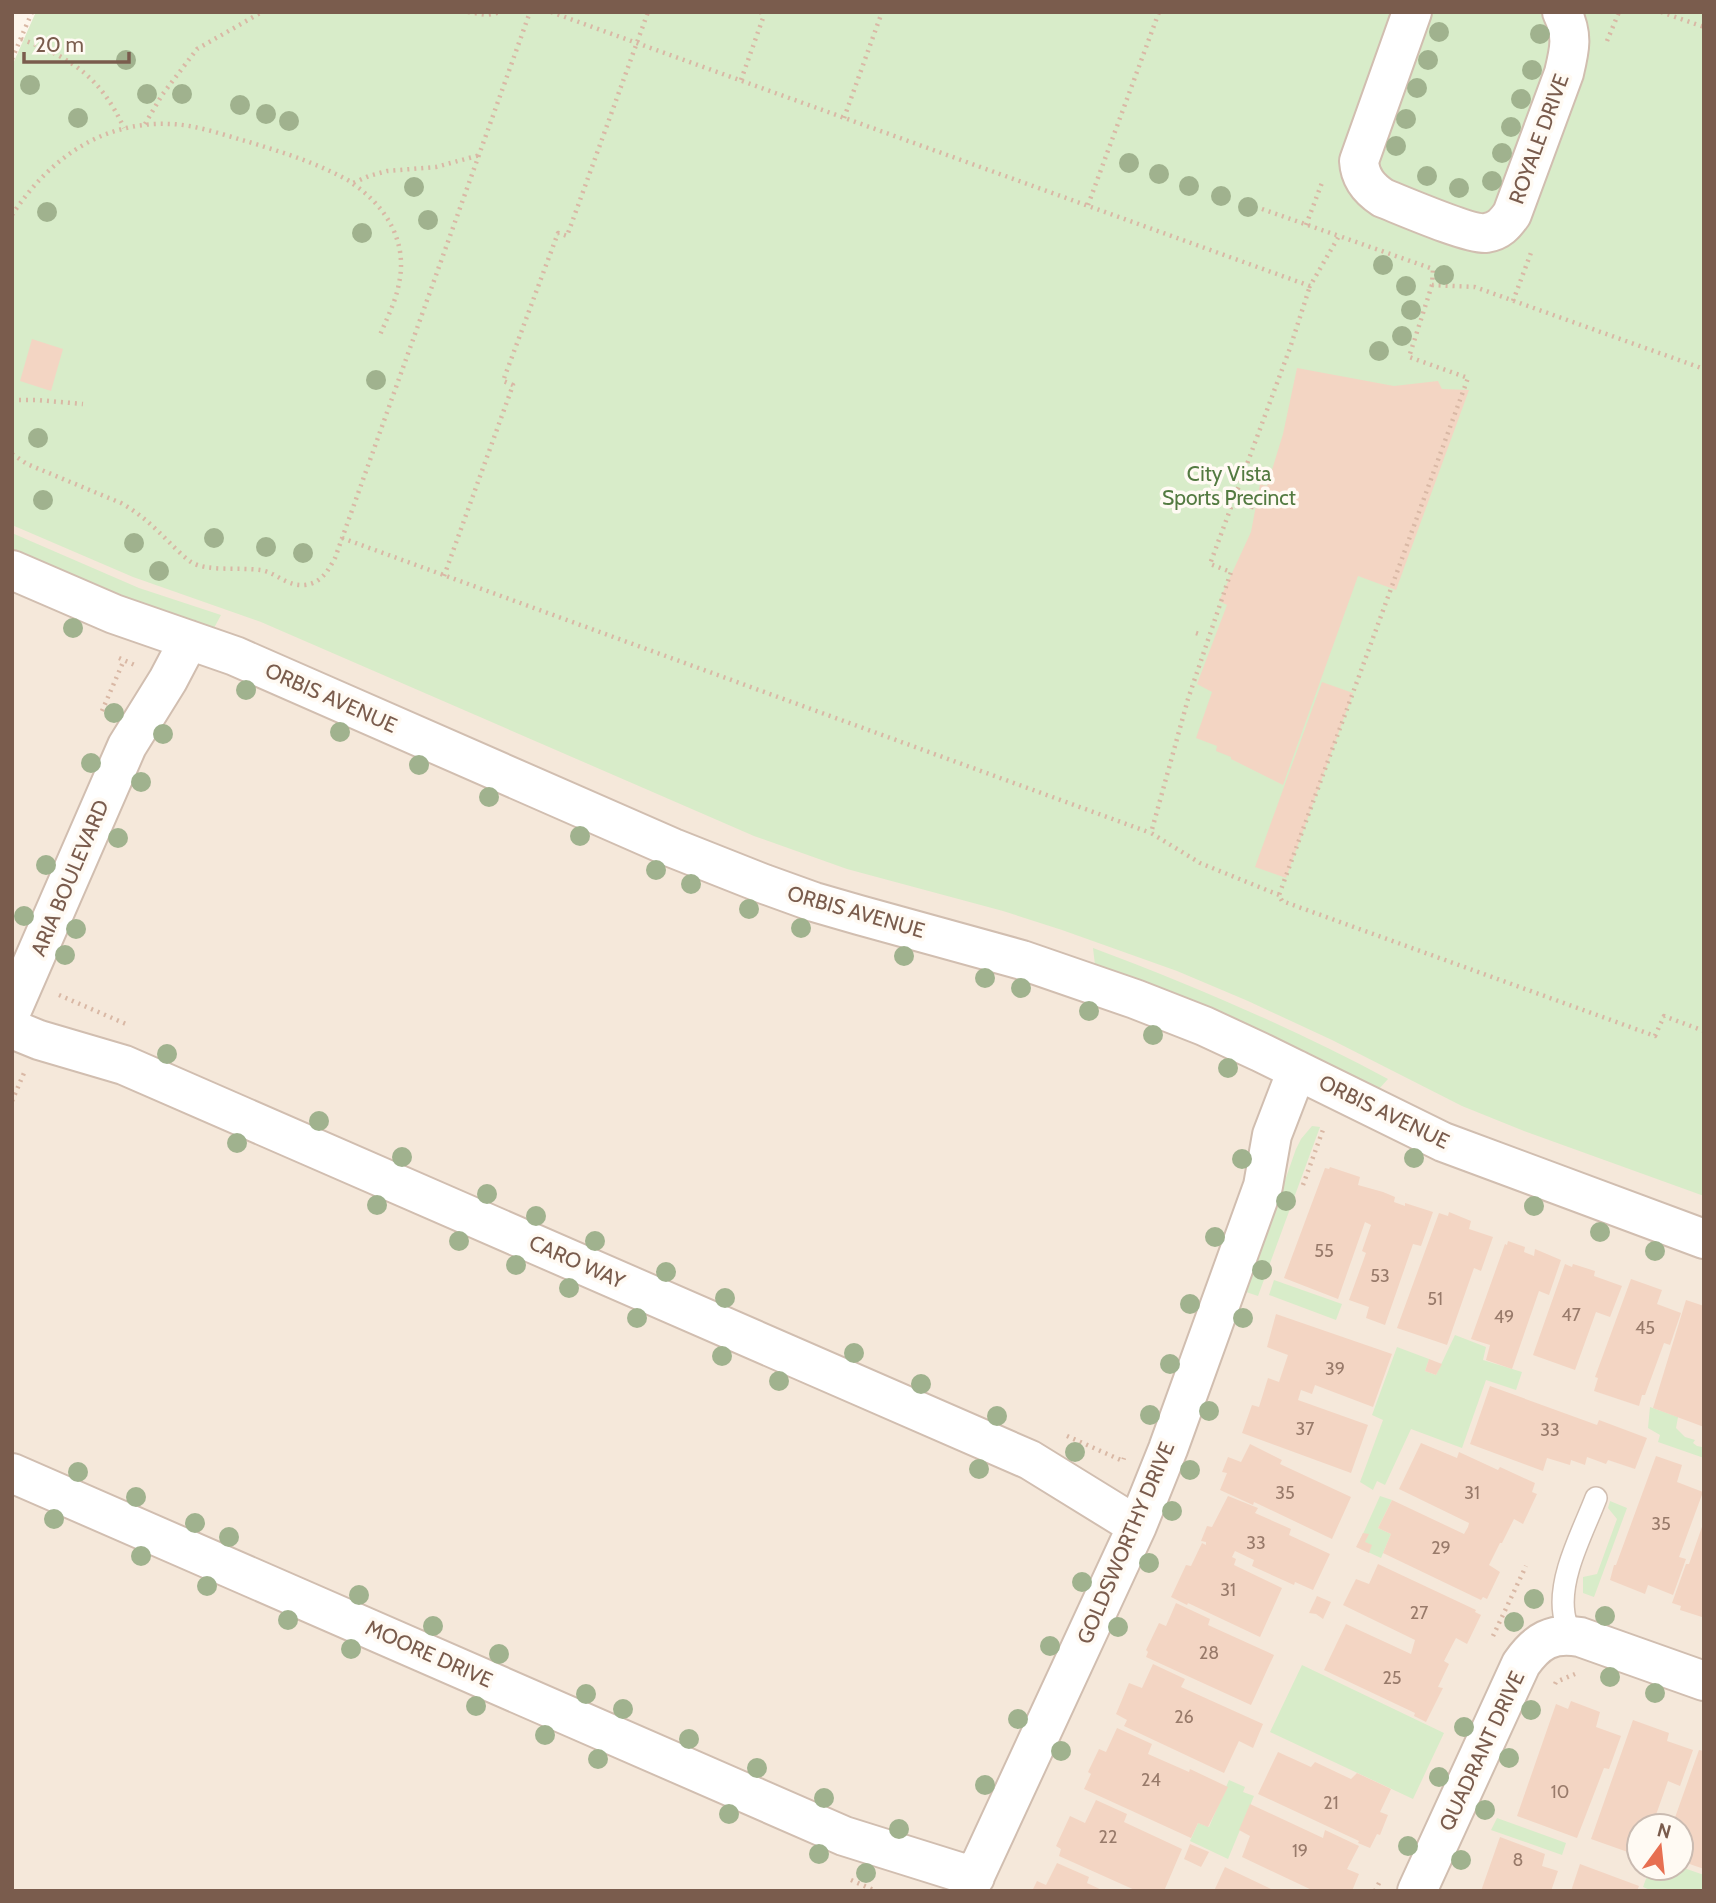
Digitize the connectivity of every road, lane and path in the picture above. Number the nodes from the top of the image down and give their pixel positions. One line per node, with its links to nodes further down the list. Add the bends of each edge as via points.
1 (32, 12): 15 (path)
2 (262, 12): 20 (path, via 197,49)
3 (468, 12): 4 (path)
4 (502, 12)
5 (530, 12): 22 (path)
6 (551, 12): 16 (path)
7 (648, 12): 16 (path)
8 (761, 12): 18 (path, via 763,19)
9 (882, 12): 19 (path)
10 (1159, 12): 24 (path)
11 (1412, 12): 12 (street, ROYALE DRIVE, via 1359,170 1370,190 1383,198 1477,233 1496,230 1512,214 1569,52 1569,28)
12 (1562, 12)
13 (1661, 12): 14 (path)
14 (1704, 27)
15 (21, 39): 17 (path); 21 (path, via 64,58 100,86)
16 (638, 43): 18 (path); 39 (path, via 567,236 558,233 503,381 513,385)
17 (12, 59)
18 (741, 80): 19 (path)
19 (844, 118): 24 (path)
20 (144, 125): 21 (path); 23 (path, via 171,124 215,132 310,162)
21 (124, 128): 26 (path, via 81,145 59,160)
22 (481, 154): 23 (path, via 436,167 387,171); 37 (path)
23 (353, 183): 30 (path, via 387,215 400,249 400,282)
24 (1088, 205): 29 (path)
25 (1262, 209): 27 (path)
26 (12, 215)
27 (1339, 236): 28 (path, via 1433,269); 29 (path)
28 (1432, 285): 31 (path, via 1475,287); 42 (path, via 1409,357 1468,378)
29 (1310, 286): 41 (path, via 1210,564 1231,572 1188,699)
30 (380, 335)
31 (1704, 369)
32 (12, 400): 33 (path)
33 (83, 404)
34 (12, 454): 37 (path, via 134,510 199,566 265,571 302,585 324,575)
35 (1253, 501): 36 (path)
36 (1251, 509)
37 (342, 538): 39 (path)
38 (12, 570): 40 (street, ORBIS AVENUE)
39 (444, 576): 41 (path)
40 (174, 635): 44 (street, ARIA BOULEVARD, via 168,680 127,746); 47 (street, ORBIS AVENUE, via 248,662 764,884 1068,975 1204,1027)
41 (1151, 833): 42 (path, via 1199,863)
42 (1279, 895): 46 (path, via 1282,901 1655,1036 1664,1016)
43 (59, 995): 45 (path)
44 (14, 1013): 53 (street, CARO WAY, via 49,1018 124,1065)
45 (136, 1028)
46 (1704, 1031)
47 (1311, 1077): 48 (street, ORBIS AVENUE, via 1443,1142); 53 (street, GOLDSWORTHY DRIVE, via 1303,1116 1263,1186)
48 (1704, 1239)
49 (1060, 1433): 50 (path, via 1123,1461)
50 (1128, 1448)
51 (12, 1473): 58 (street, MOORE DRIVE)
52 (1596, 1498): 54 (lane, via 1567,1574 1564,1614)
53 (1144, 1509): 59 (street, GOLDSWORTHY DRIVE)
54 (1570, 1635): 56 (street); 61 (street, QUADRANT DRIVE, via 1540,1643 1521,1664)
55 (1577, 1673): 57 (path, via 1556,1682)
56 (1704, 1681)
57 (1550, 1694)
58 (844, 1836): 59 (street, MOORE DRIVE); 60 (street, MOORE DRIVE)
59 (972, 1884)
60 (936, 1891)
61 (1416, 1891)

